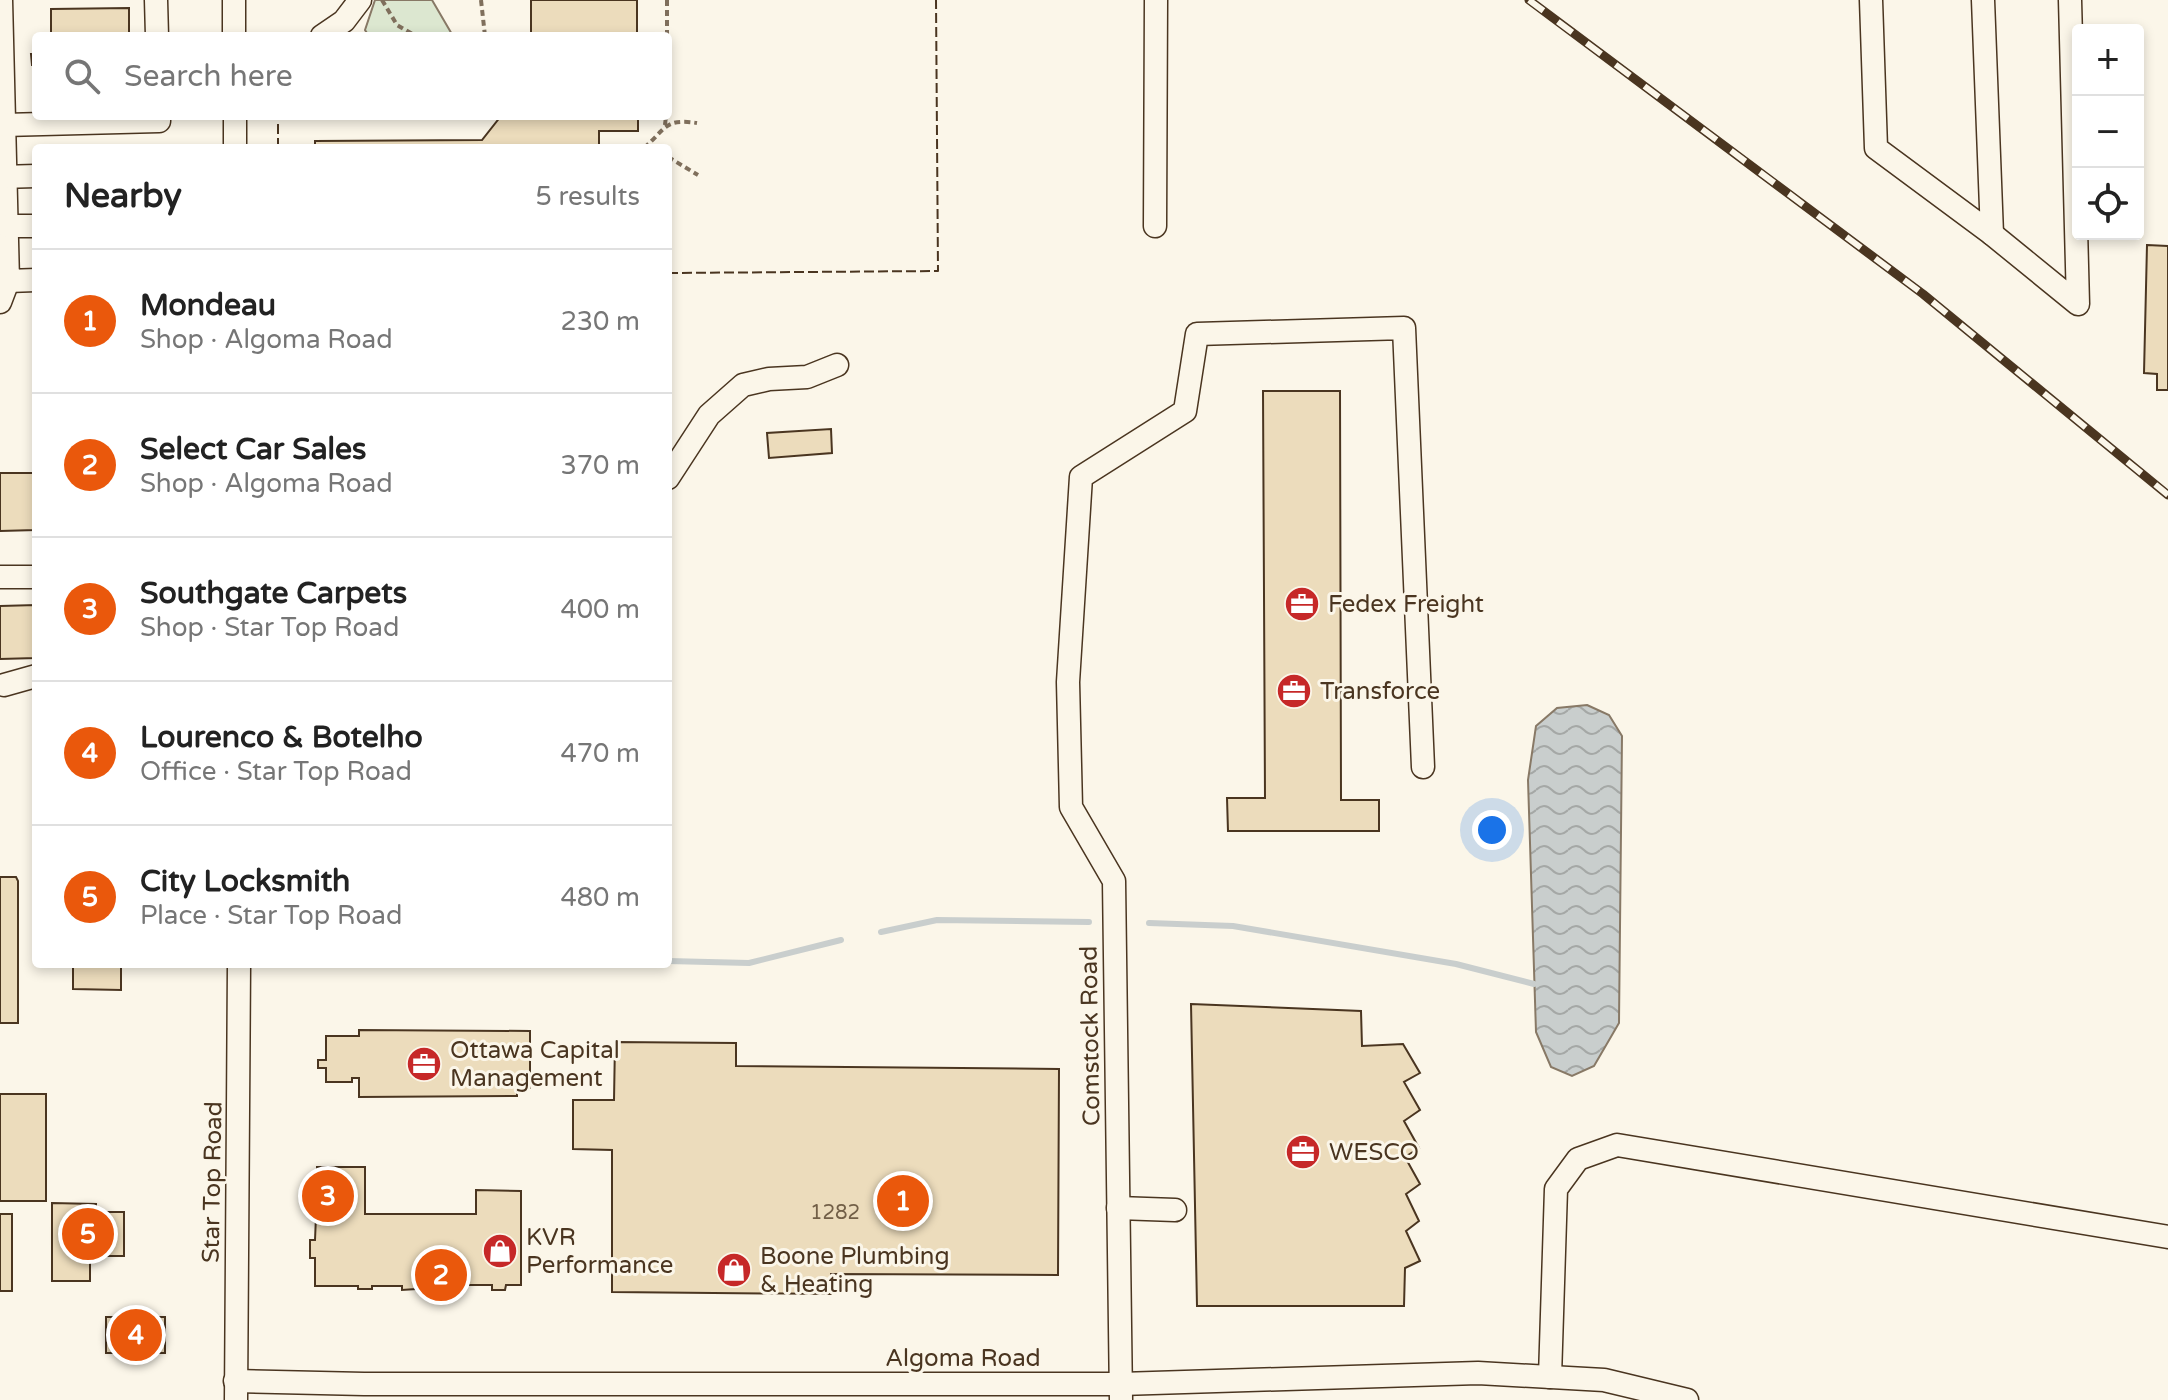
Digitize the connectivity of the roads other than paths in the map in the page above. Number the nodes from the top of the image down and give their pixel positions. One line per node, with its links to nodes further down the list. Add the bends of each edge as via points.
1 (1, 0): 14 (street)
2 (156, 0): 9 (street)
3 (234, 0): 10 (street)
4 (360, 0): 11 (street)
5 (1156, 0): 18 (street)
6 (1871, 0): 20 (street, via 1876,148)
7 (1983, 0): 20 (street)
8 (2070, 0): 20 (street, via 2078,304)
9 (157, 32)
10 (234, 32)
11 (328, 32)
12 (159, 120): 14 (street)
13 (235, 120): 15 (street)
14 (3, 136): 16 (street)
15 (235, 144)
16 (4, 176): 17 (street); 21 (street)
17 (32, 176)
18 (1155, 226)
19 (32, 228): 21 (street)
20 (1992, 234)
21 (5, 238): 23 (street)
22 (32, 281): 23 (street)
23 (3, 291)
24 (837, 365): 25 (street, via 807,377 743,385 709,415)
25 (672, 472)
26 (0, 577): 27 (street)
27 (32, 577)
28 (32, 677): 29 (street)
29 (4, 685)
30 (1423, 767): 32 (street, Comstock Road, via 1404,328 1197,334 1185,411 1081,477 1068,682 1071,807 1114,881)
31 (239, 968): 36 (street, Star Top Road)
32 (1118, 1208): 33 (street); 39 (street, Comstock Road)
33 (1175, 1210)
34 (2168, 1237): 35 (street, via 1617,1145 1578,1159 1556,1189)
35 (1550, 1377): 39 (street, Algoma Road, via 1478,1373); 40 (street, Algoma Road, via 1604,1380)
36 (236, 1390): 37 (street, Algoma Road)
37 (364, 1392): 38 (street, Algoma Road)
38 (484, 1392): 39 (street, Algoma Road)
39 (1121, 1392)
40 (1687, 1400)

